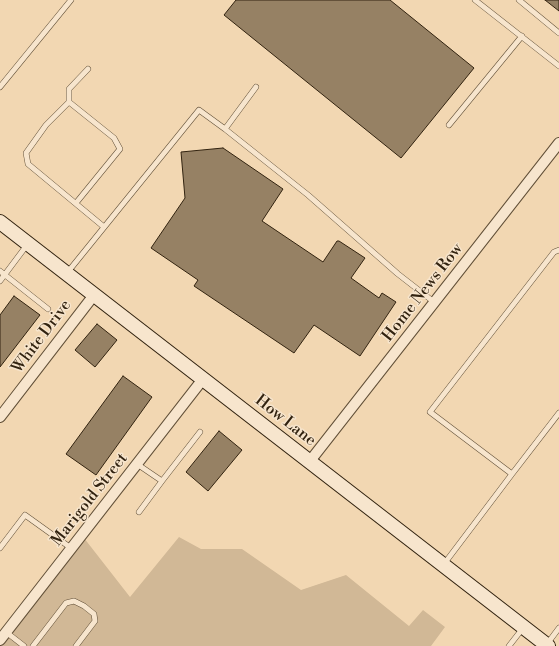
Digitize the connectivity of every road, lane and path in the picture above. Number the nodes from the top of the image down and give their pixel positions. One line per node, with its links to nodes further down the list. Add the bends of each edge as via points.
1 (71, 0): 8 (lane)
2 (475, 0): 5 (lane)
3 (518, 0): 4 (lane)
4 (559, 33)
5 (522, 36): 6 (lane); 11 (lane)
6 (559, 66)
7 (88, 69): 10 (lane, via 69,89)
8 (0, 87)
9 (256, 87): 12 (lane)
10 (69, 102): 14 (lane, via 46,125 26,154 28,164); 14 (lane, via 114,138 120,149)
11 (448, 125)
12 (225, 129): 16 (lane, via 199,110); 23 (lane)
13 (559, 142): 23 (street, Home News Row)
14 (76, 203): 16 (lane)
15 (0, 222): 17 (main road, How Lane)
16 (104, 227): 20 (lane)
17 (28, 244): 19 (lane); 20 (main road, How Lane)
18 (559, 250): 31 (lane, via 554,252 430,412)
19 (2, 273): 21 (lane); 24 (lane)
20 (66, 273): 22 (main road, How Lane)
21 (0, 281)
22 (94, 294): 25 (main road, How Lane); 27 (street, White Drive)
23 (434, 302): 29 (street, Home News Row)
24 (48, 308)
25 (203, 379): 29 (main road, How Lane); 30 (street, Marigold Street)
26 (559, 413): 31 (lane)
27 (0, 417)
28 (200, 432): 32 (lane)
29 (310, 462): 36 (main road, How Lane)
30 (137, 464): 32 (lane); 35 (street, Marigold Street)
31 (512, 474): 36 (lane)
32 (162, 481): 33 (lane)
33 (139, 512)
34 (0, 548): 35 (lane, via 25,515)
35 (71, 548): 39 (street, Marigold Street)
36 (444, 565): 37 (main road, How Lane)
37 (524, 627): 40 (main road, How Lane); 44 (lane)
38 (559, 628): 40 (lane)
39 (3, 636): 41 (lane)
40 (547, 645)
41 (24, 646)
42 (33, 646): 43 (lane, via 66,603 74,601 94,614 95,621)
43 (76, 646)
44 (509, 646)

